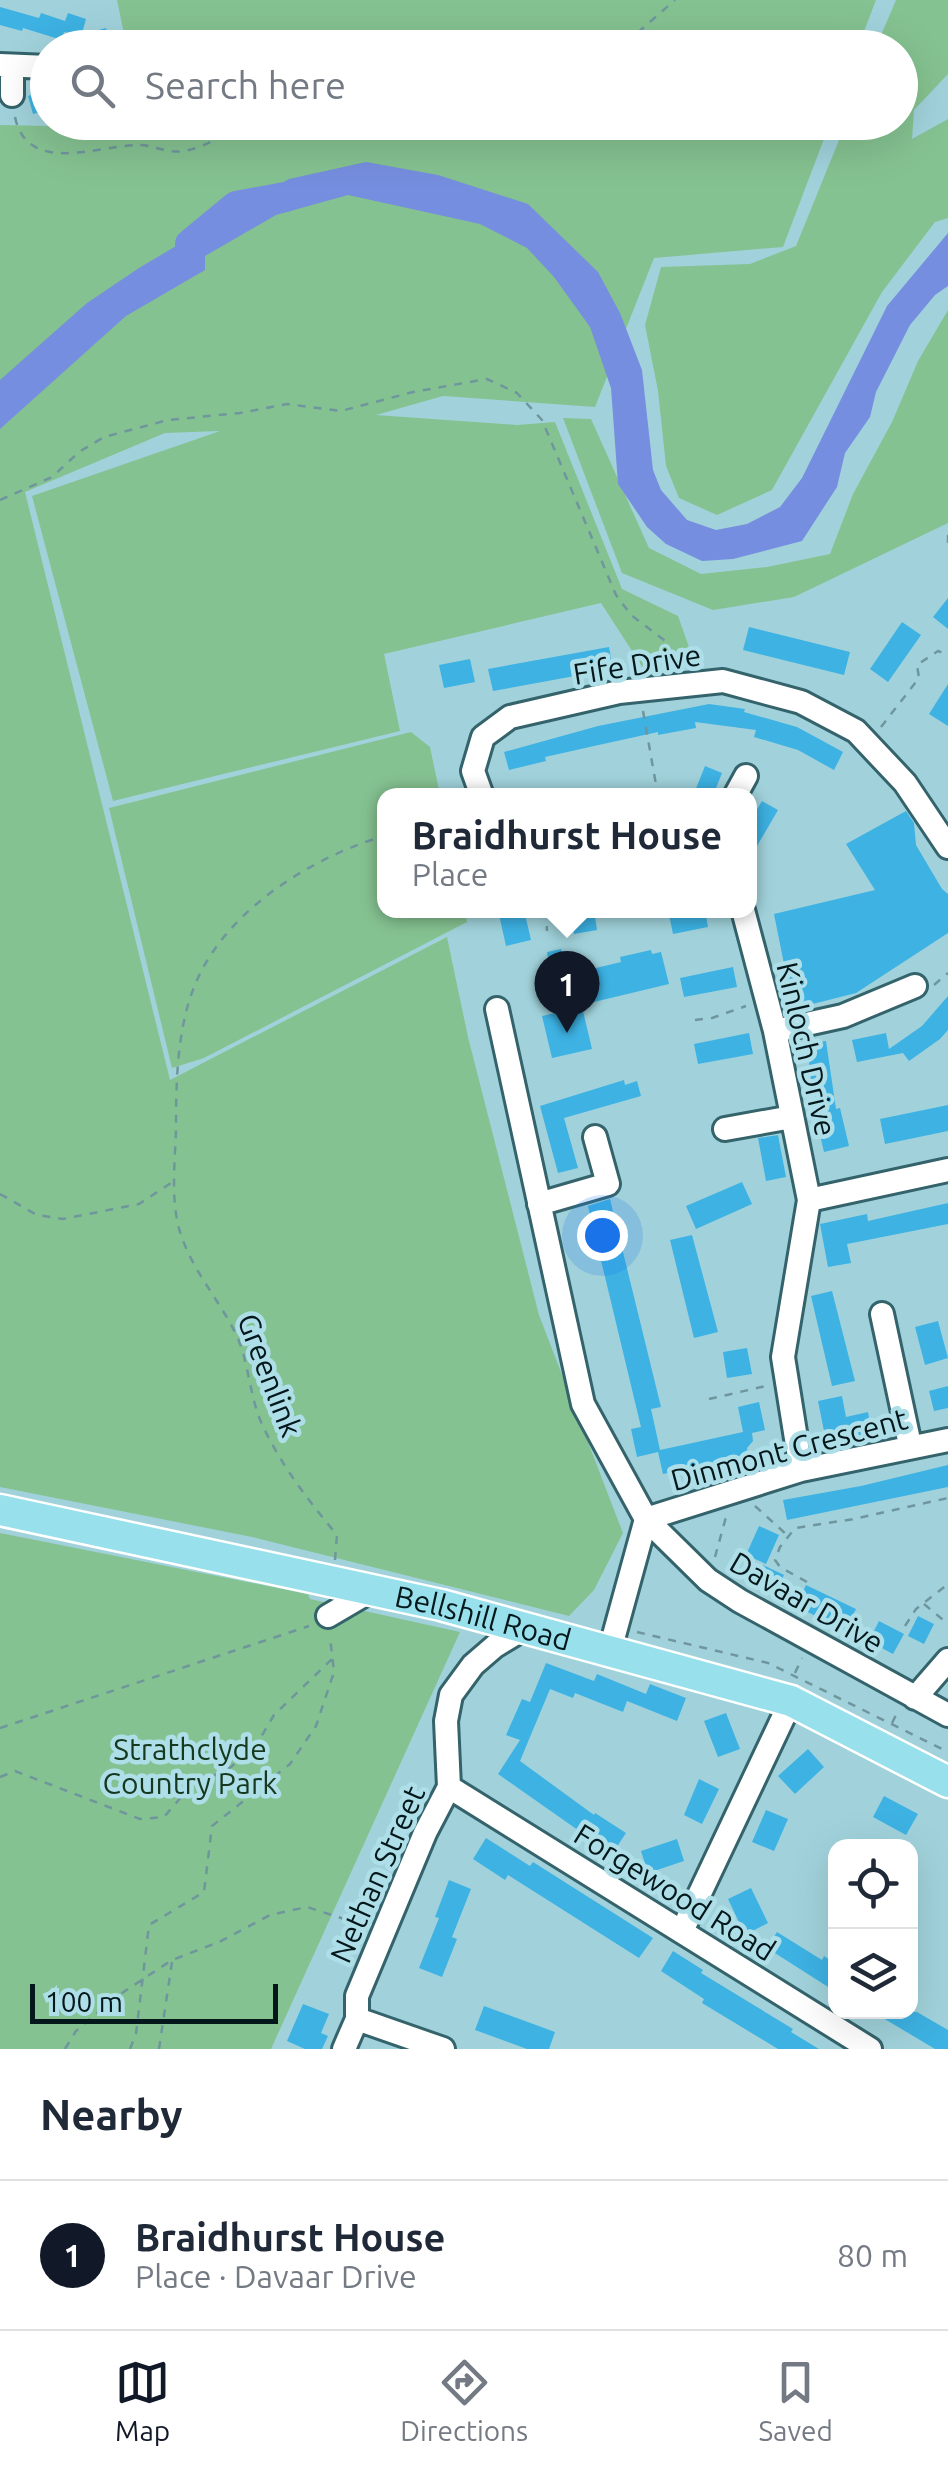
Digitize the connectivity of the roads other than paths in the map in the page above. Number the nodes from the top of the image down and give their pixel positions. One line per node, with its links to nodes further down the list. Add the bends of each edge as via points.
1 (6, 66): 2 (street)
2 (12, 95)
3 (479, 788): 4 (street, Fife Drive, via 473,771 484,737 510,717 723,681 802,702 856,731)
4 (931, 822): 5 (street, Fife Drive); 6 (street, via 931,841)
5 (948, 847)
6 (948, 868)
7 (745, 918): 10 (street, Kinloch Drive)
8 (915, 986): 10 (street, via 842,1016)
9 (497, 1009): 16 (street, Davaar Drive)
10 (775, 1031): 11 (street, Kinloch Drive)
11 (792, 1117): 12 (street); 15 (street, Kinloch Drive)
12 (725, 1129)
13 (594, 1137): 16 (street, via 608,1184)
14 (948, 1170): 15 (street)
15 (808, 1200): 20 (street, Kinloch Drive, via 783,1357)
16 (540, 1204): 22 (street, Davaar Drive, via 583,1404)
17 (882, 1314): 19 (street)
18 (948, 1440): 19 (street, Dinmont Crescent)
19 (910, 1445): 20 (street, Dinmont Crescent)
20 (801, 1470): 22 (street, Dinmont Crescent)
21 (0, 1510): 23 (main road, Bellshill Road)
22 (646, 1519): 26 (street); 28 (street, Davaar Drive, via 708,1580)
23 (374, 1589): 24 (street); 25 (main road, Bellshill Road)
24 (328, 1616)
25 (523, 1629): 26 (main road, Bellshill Road); 32 (street, Nethan Street, via 484,1656 451,1695)
26 (610, 1650): 29 (main road, Bellshill Road)
27 (948, 1660): 28 (street)
28 (915, 1698): 30 (street, Davaar Drive)
29 (791, 1701): 31 (main road, Bellshill Road); 33 (street)
30 (948, 1715)
31 (948, 1782)
32 (449, 1787): 33 (street, Forgewood Road); 34 (street, Nethan Street)
33 (682, 1932): 37 (street, Forgewood Road)
34 (357, 2007): 35 (street, Nethan Street); 36 (street)
35 (344, 2049)
36 (443, 2049)
37 (870, 2049)

